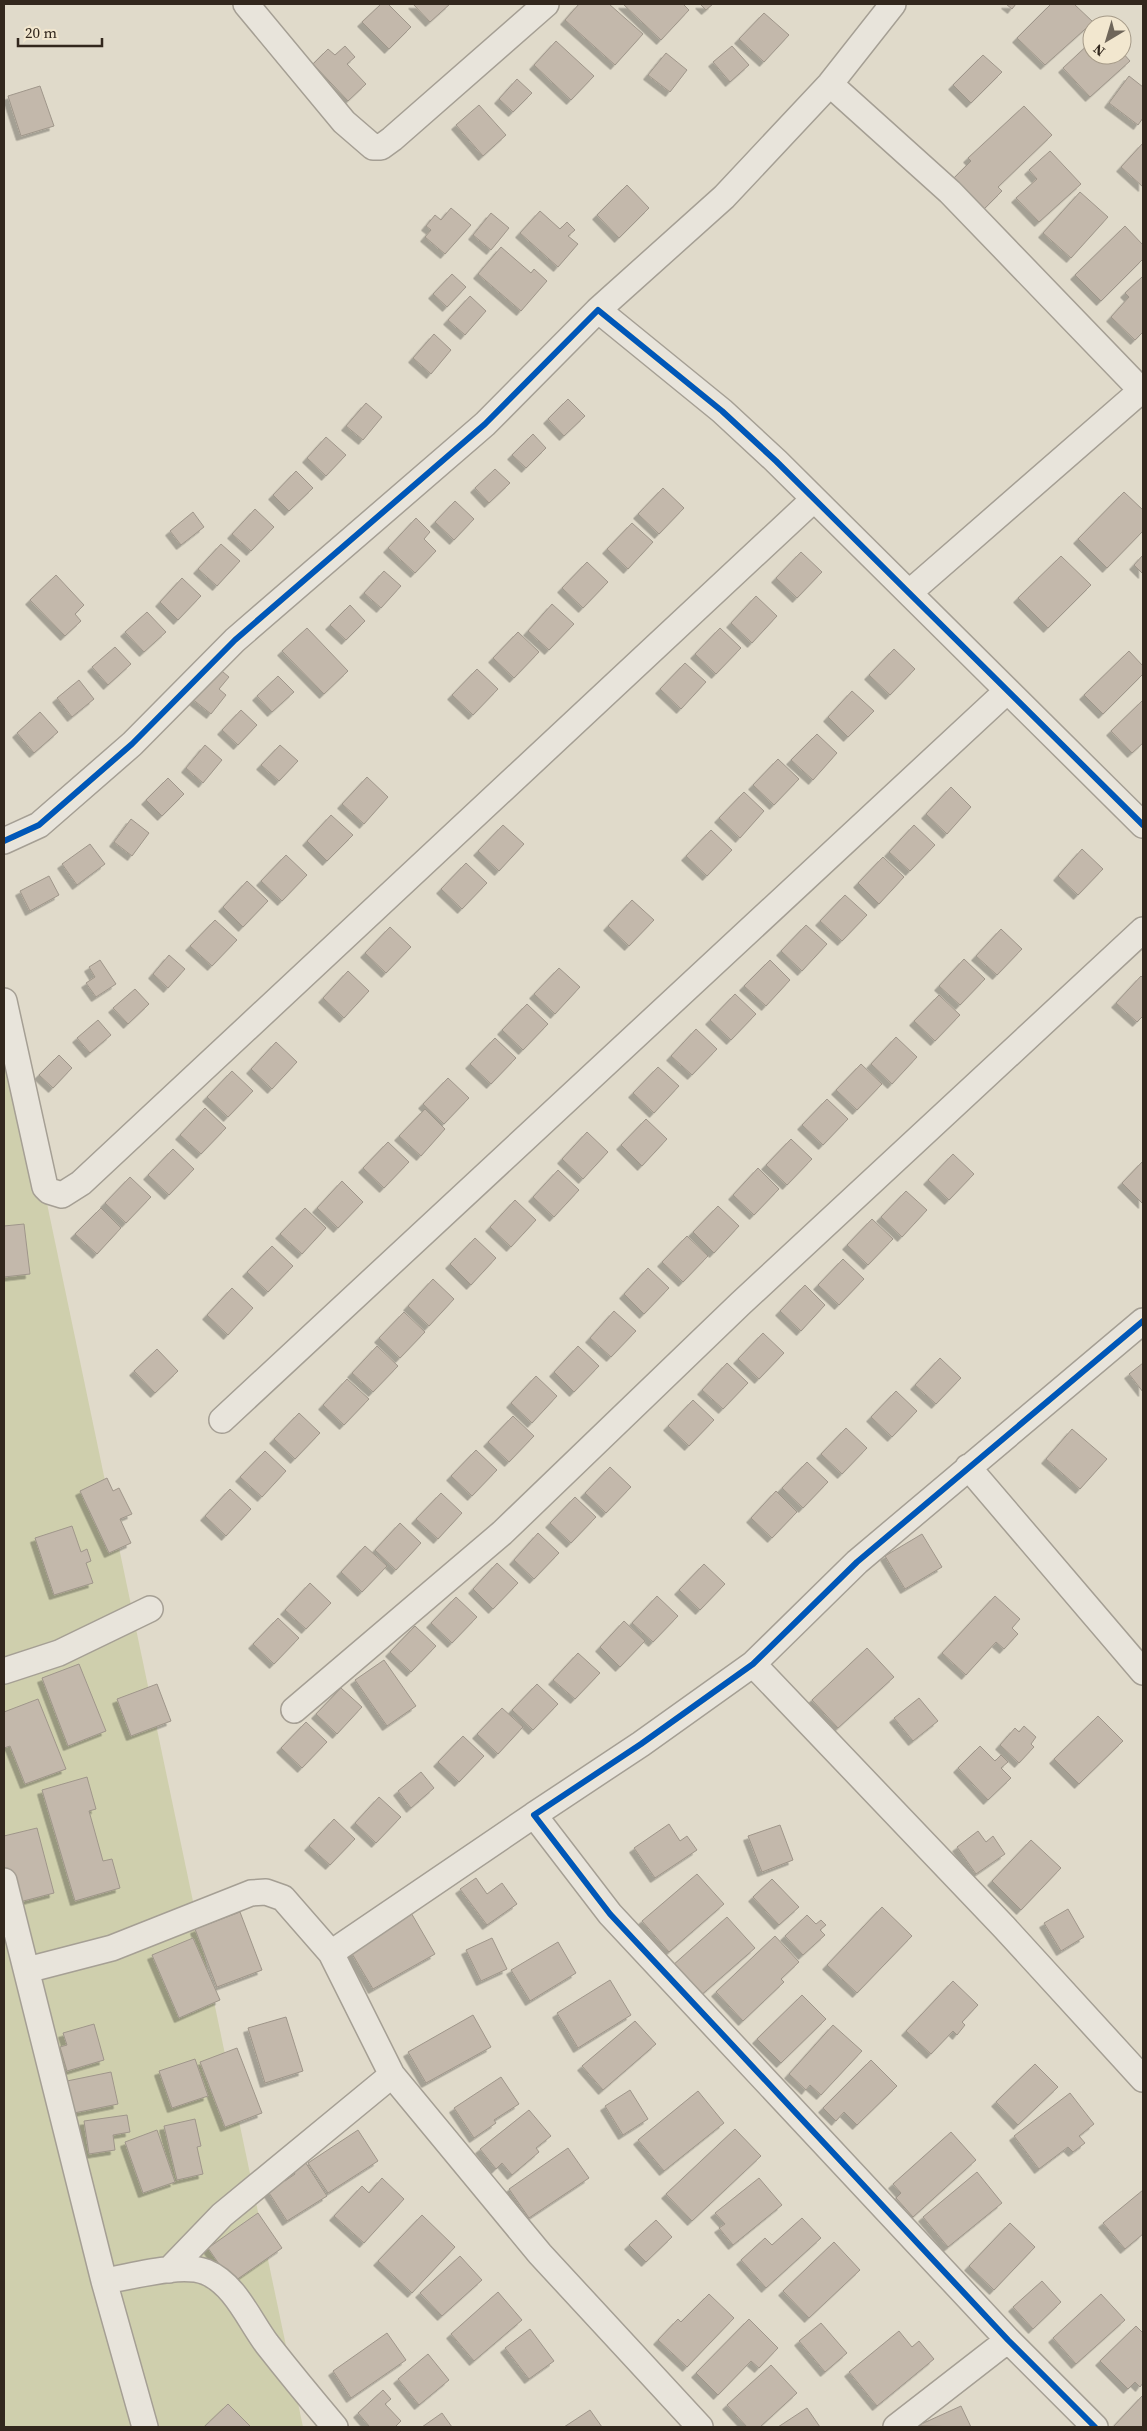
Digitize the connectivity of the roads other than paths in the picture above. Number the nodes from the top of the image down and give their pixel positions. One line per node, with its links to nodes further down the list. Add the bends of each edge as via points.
1 (246, 4): 2 (street, via 344,122 373,147 381,147)
2 (546, 4)
3 (893, 4): 4 (street)
4 (830, 84): 5 (street, via 724,197); 6 (street, via 950,192)
5 (598, 310): 7 (street, via 722,411); 11 (street, via 485,424 235,640 132,744 39,825)
6 (1143, 390): 8 (street)
7 (813, 500): 8 (street); 13 (street, via 81,1183 62,1195 45,1187)
8 (910, 592): 9 (street)
9 (1007, 691): 10 (street); 15 (street)
10 (1143, 825)
11 (4, 841)
12 (1143, 930): 21 (street, via 740,1304 502,1533)
13 (4, 1001)
14 (1143, 1321): 16 (street)
15 (222, 1420)
16 (968, 1467): 18 (street, via 857,1562); 20 (street)
17 (150, 1609): 19 (street, via 59,1652)
18 (753, 1664): 22 (street, via 641,1744); 27 (street)
19 (4, 1671)
20 (1143, 1672)
21 (294, 1710)
22 (534, 1814): 24 (street); 30 (street, via 610,1914)
23 (4, 1881): 25 (street)
24 (331, 1953): 25 (street, via 283,1898 266,1892 250,1892 112,1948); 26 (street)
25 (27, 1970): 29 (street)
26 (392, 2074): 28 (street, via 222,2215); 33 (street, via 540,2254)
27 (1143, 2079)
28 (169, 2270): 29 (street); 32 (street, via 205,2271 217,2278 234,2295 267,2343)
29 (104, 2281): 31 (street)
30 (1008, 2340): 34 (street); 35 (street)
31 (144, 2427)
32 (335, 2427)
33 (700, 2427)
34 (896, 2427)
35 (1095, 2427)

